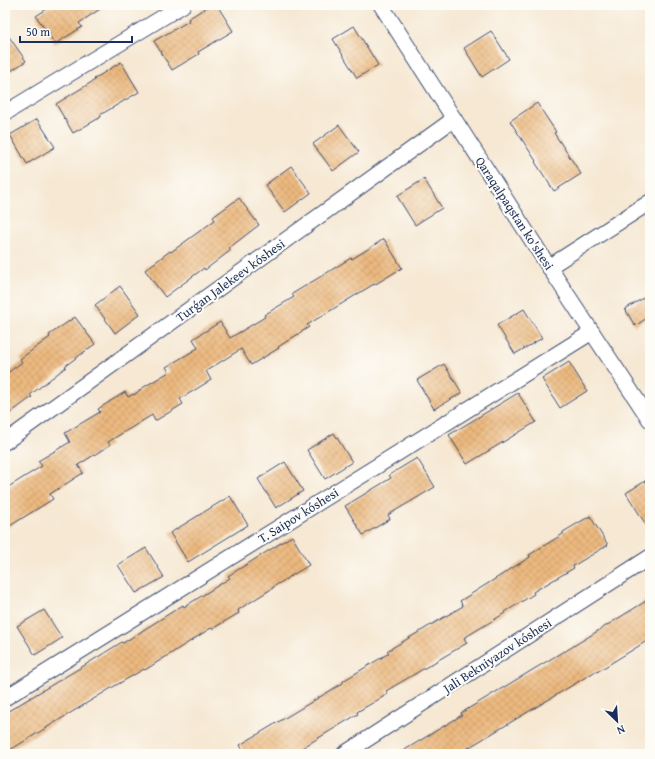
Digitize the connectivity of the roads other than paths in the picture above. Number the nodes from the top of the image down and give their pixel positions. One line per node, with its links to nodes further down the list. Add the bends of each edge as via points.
1 (183, 5): 3 (street)
2 (381, 5): 4 (street, Qaraqalpaqstan ko'shesi)
3 (5, 113)
4 (454, 119): 6 (street, Qaraqalpaqstan ko'shesi); 9 (street, Turǵan Jalekeev kóshesi)
5 (650, 202): 6 (street)
6 (549, 267): 7 (street, Qaraqalpaqstan ko'shesi)
7 (592, 332): 8 (street, Qaraqalpaqstan ko'shesi); 11 (street, T. Saipov kóshesi)
8 (650, 420)
9 (5, 442)
10 (650, 557): 12 (street, Jali Bekniyazov kóshesi)
11 (5, 698)
12 (344, 754)

